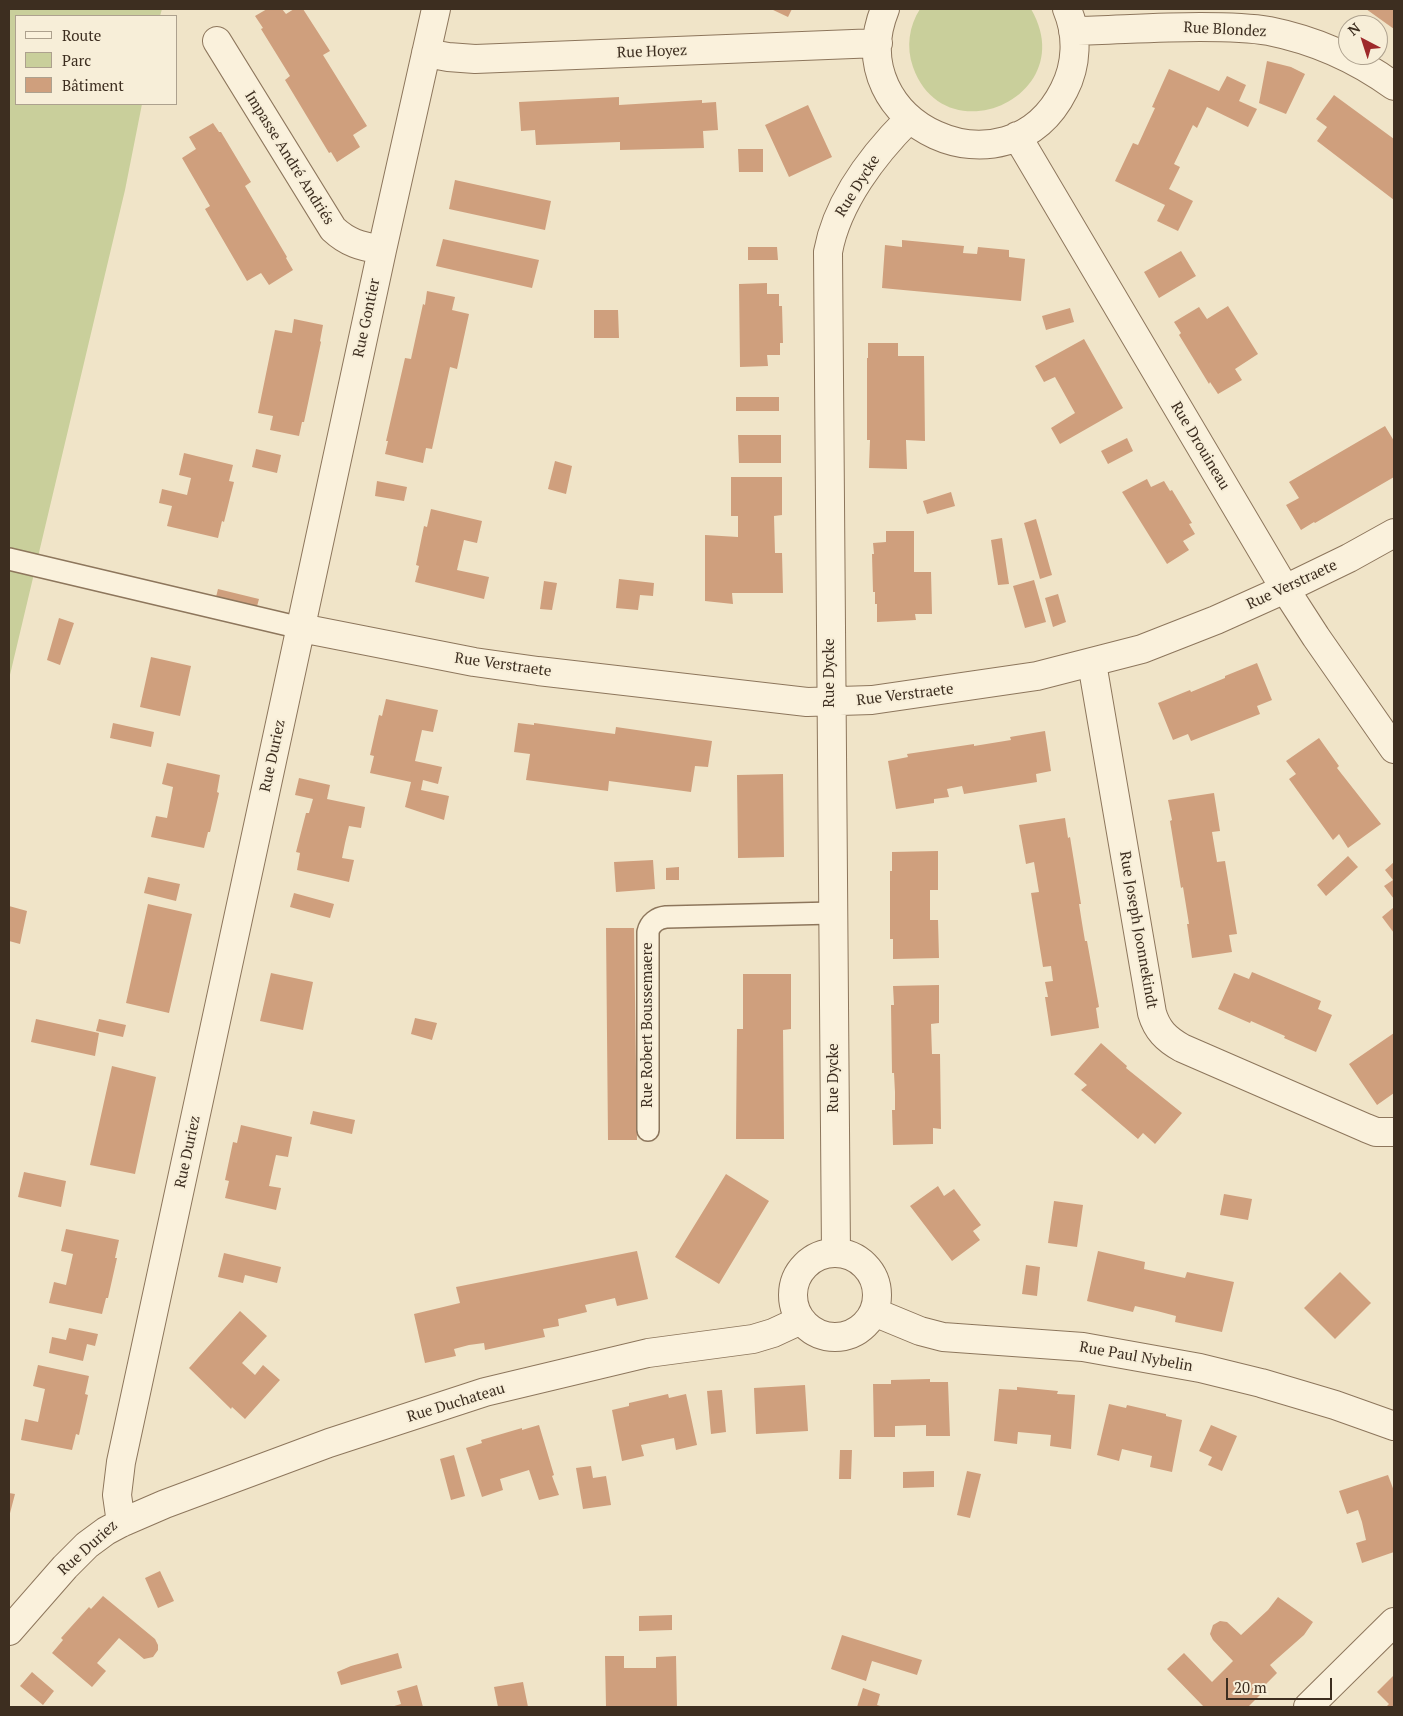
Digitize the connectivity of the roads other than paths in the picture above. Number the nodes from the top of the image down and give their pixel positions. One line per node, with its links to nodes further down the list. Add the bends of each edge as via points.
1 (436, 9): 6 (street, Rue Gontier)
2 (885, 9): 5 (street)
3 (1070, 20): 7 (street, Rue Blondez, via 1267,31 1304,40 1348,58); 9 (street, via 1074,59 1063,93 1040,121)
4 (216, 41): 10 (street, Impasse André Andriés, via 333,229 346,240)
5 (878, 43): 6 (street, Rue Hoyez, via 475,59); 8 (street, via 884,80 897,105)
6 (426, 52): 10 (street, Rue Gontier)
7 (1394, 86)
8 (910, 119): 9 (street, via 933,135 961,144 990,144); 16 (street, Rue Dycke, via 877,154 843,206 828,252)
9 (1017, 136): 13 (street, Rue Drouineau)
10 (382, 250): 14 (street, Rue Gontier)
11 (1394, 532): 13 (street, Rue Verstraete)
12 (9, 559): 14 (lane)
13 (1285, 589): 15 (street, Rue Verstraete, via 1169,640); 17 (street, Rue Drouineau)
14 (301, 628): 16 (street, Rue Verstraete, via 508,667 786,700); 25 (street, Rue Duriez, via 120,1462 117,1495)
15 (1092, 663): 16 (street, Rue Verstraete, via 987,684 891,698); 20 (street, Rue Joseph Joonnekindt, via 1152,1013 1159,1030 1182,1048 1366,1128)
16 (831, 702): 18 (street, Rue Dycke)
17 (1394, 749)
18 (833, 913): 19 (lane, Rue Robert Boussemaere, via 666,917 650,925); 21 (street, Rue Dycke)
19 (648, 1130)
20 (1394, 1132)
21 (836, 1253): 22 (street, via 855,1258 870,1272 877,1292); 23 (street, via 814,1258 796,1278 793,1299)
22 (874, 1312): 23 (street, via 860,1329 834,1337 813,1331); 24 (street, Rue Paul Nybelin, via 943,1337 1083,1347 1200,1368 1335,1405)
23 (801, 1320): 25 (street, Rue Duchateau, via 753,1339 648,1352 485,1392 329,1442)
24 (1394, 1426)
25 (121, 1523): 27 (street, Rue Duriez, via 75,1556)
26 (1394, 1622): 28 (street)
27 (9, 1630)
28 (1308, 1707)

